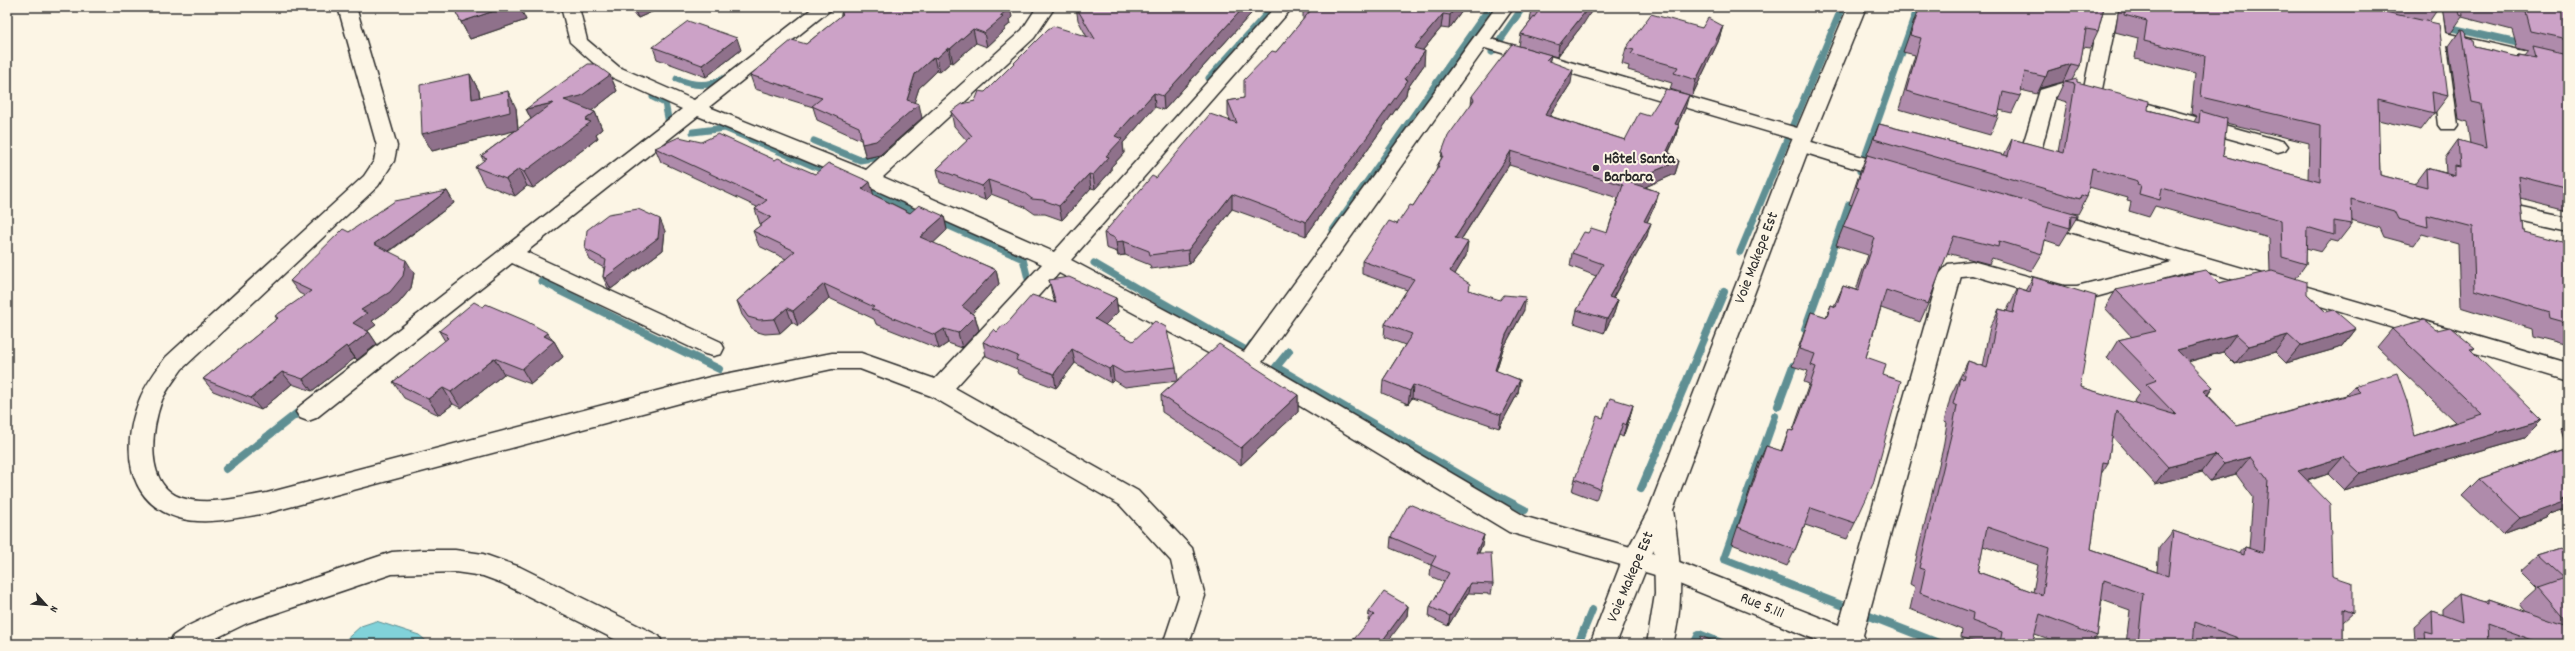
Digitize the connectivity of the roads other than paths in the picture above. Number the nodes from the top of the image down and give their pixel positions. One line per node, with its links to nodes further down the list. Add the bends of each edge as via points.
1 (347, 7): 31 (street, via 387,146 384,162 371,180 174,363 150,401 140,440 143,471 156,496 179,508 214,510 267,503 710,386 832,360 861,361)
2 (570, 7): 15 (street, Rue 5.111, via 579,42 612,71)
3 (825, 7): 15 (street)
4 (1046, 7): 20 (street, via 1028,34)
5 (1284, 7): 26 (street)
6 (1505, 7): 12 (street)
7 (1857, 7): 17 (street, Voie Makepe Est)
8 (2110, 7): 14 (street)
9 (2433, 7): 11 (street)
10 (2391, 26): 11 (street)
11 (2437, 37): 13 (street); 16 (street)
12 (1480, 41): 17 (street); 29 (street)
13 (2568, 66)
14 (2092, 94): 18 (street); 19 (street, via 2064,88 2054,89 2047,94)
15 (697, 108): 20 (street, Rue 5.111); 25 (street)
16 (2448, 125)
17 (1802, 140): 21 (street); 33 (street, Voie Makepe Est)
18 (2278, 146)
19 (2031, 151)
20 (870, 179): 26 (street, Rue 5.111)
21 (1914, 179)
22 (2021, 210): 27 (street)
23 (2517, 212): 24 (street)
24 (2568, 224)
25 (511, 254): 28 (street); 32 (street)
26 (1057, 262): 29 (street, Rue 5.111); 31 (street)
27 (2205, 264): 30 (street); 36 (street, via 2188,265 2077,294 2064,294 1972,268 1956,269 1950,275)
28 (713, 348)
29 (1248, 364): 34 (street, Rue 5.111, via 1518,525 1549,536)
30 (2568, 372)
31 (939, 390): 39 (street, via 1129,498 1183,556 1192,596)
32 (308, 412)
33 (1661, 510): 34 (street, Voie Makepe Est); 35 (street, Voie Makepe Est)
34 (1636, 558): 35 (street, Rue 5.111); 40 (street, Voie Makepe Est)
35 (1670, 569): 36 (street, Rue 5.111); 41 (street, Voie Makepe Est, via 1668,605)
36 (1851, 642)
37 (182, 644): 38 (street, via 197,634 246,612 385,566 422,561 454,561 483,565 511,575)
38 (650, 644)
39 (1176, 644)
40 (1602, 644)
41 (1660, 644)

